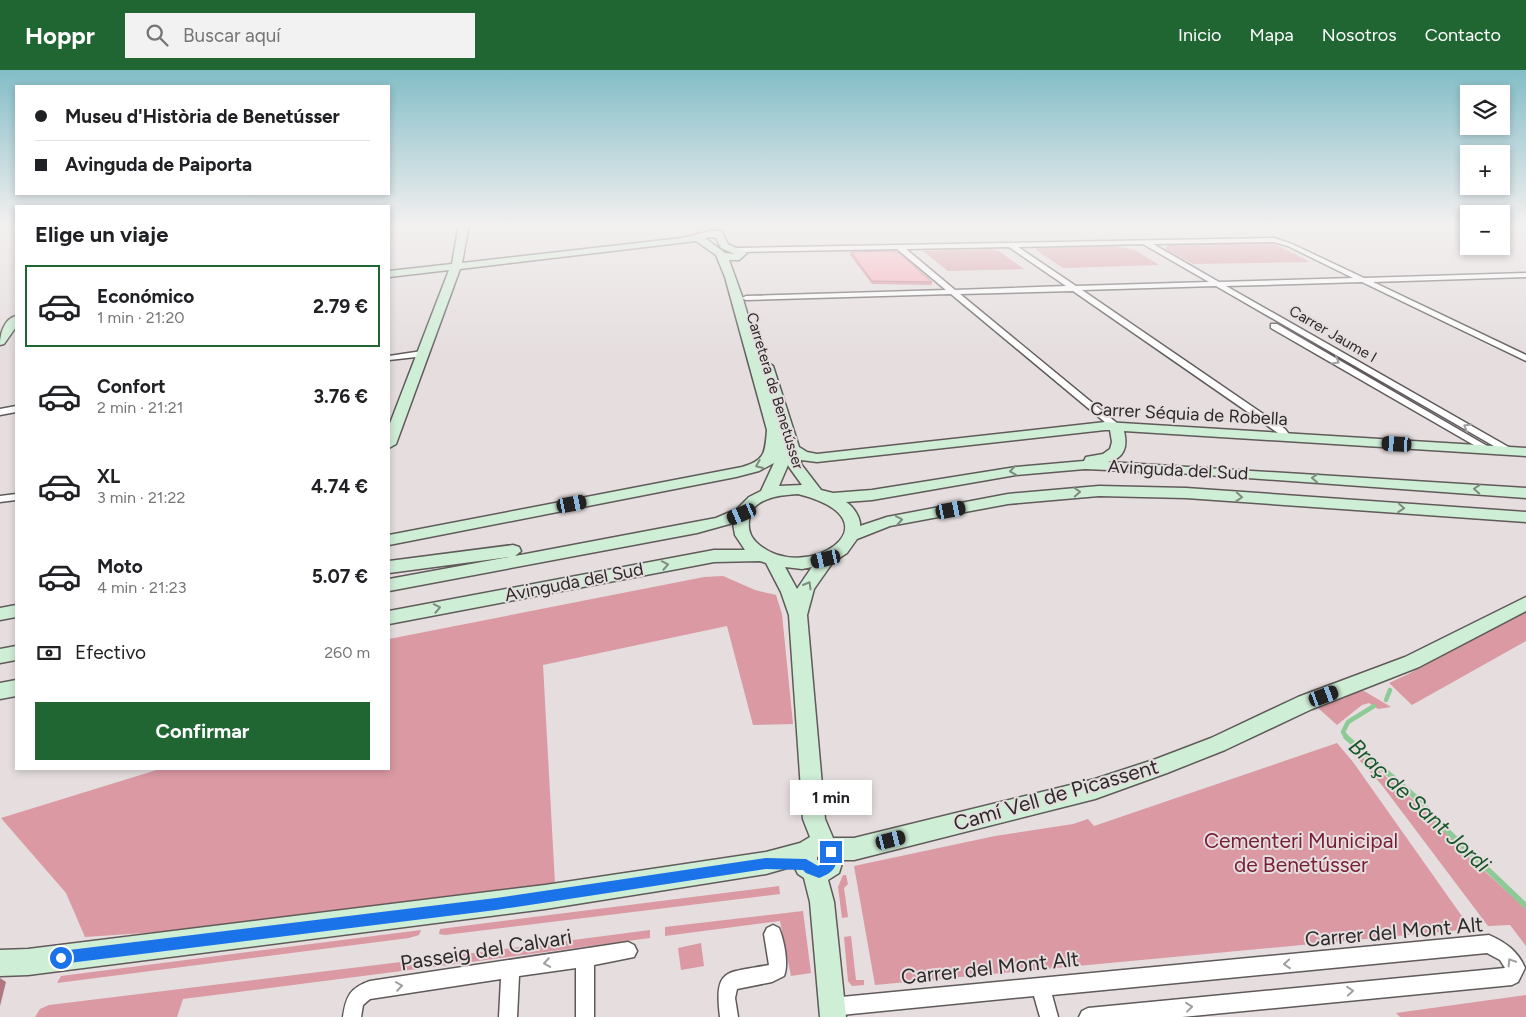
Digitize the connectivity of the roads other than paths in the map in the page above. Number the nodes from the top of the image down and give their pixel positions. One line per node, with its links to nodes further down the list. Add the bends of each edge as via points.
1 (438, 268): 10 (street)
2 (455, 268): 20 (street)
3 (736, 268): 26 (street, Carretera de Benetússer, via 744,325)
4 (737, 268): 17 (street, Carretera de Benetússer)
5 (924, 268): 16 (street)
6 (1044, 268): 15 (street)
7 (1176, 268): 13 (street, Carrer Jaume I)
8 (1189, 268): 14 (street, Carrer Jaume I)
9 (1339, 268): 12 (street)
10 (390, 274)
11 (1526, 275): 12 (street)
12 (1364, 280): 14 (street); 22 (street)
13 (1203, 284): 14 (street); 15 (street); 30 (street, Carrer Jaume I, one-way to 30)
14 (1217, 284): 31 (street, Carrer Jaume I, one-way to 14)
15 (1073, 288): 16 (street); 27 (street, via 1282,431)
16 (953, 292): 17 (street); 25 (street)
17 (746, 298): 29 (street, Carretera de Benetússer)
18 (15, 319): 19 (street)
19 (0, 341)
20 (422, 354): 21 (street); 28 (street)
21 (390, 358)
22 (1526, 358)
23 (15, 409): 24 (street)
24 (0, 412)
25 (1115, 426): 27 (street, Carrer Séquia de Robella); 33 (street, Carrer Séquia de Robella); 34 (street, via 1120,447 1110,456)
26 (774, 430): 37 (street, Carretera de Benetússer, via 783,449 777,478); 46 (street, one-way to 46, via 773,452 763,464)
27 (1286, 437): 30 (street, Carrer Séquia de Robella)
28 (390, 441)
29 (793, 450): 33 (street, Carrer Séquia de Robella, via 803,456 817,458); 35 (street, Carretera de Benetússer, via 796,468)
30 (1489, 450): 31 (street, Carrer Séquia de Robella)
31 (1510, 451): 32 (street, Carrer Séquia de Robella)
32 (1526, 452)
33 (837, 455)
34 (1041, 468): 36 (street, Avinguda del Sud, one-way to 34, via 1130,466); 39 (street, Avinguda del Sud, one-way to 39, via 872,495)
35 (814, 491): 37 (street, via 781,490); 39 (street)
36 (1526, 492)
37 (766, 494): 41 (street, via 747,506)
38 (15, 497): 40 (street)
39 (832, 498): 45 (street, via 850,514)
40 (0, 499)
41 (742, 514): 47 (street, Avinguda del Sud, via 704,527); 48 (street, via 739,524 741,535 748,546)
42 (1494, 515): 43 (street, Avinguda del Sud); 44 (street); 45 (street, Avinguda del Sud, one-way to 42, via 887,522 1008,499 1099,491 1186,493)
43 (1526, 517)
44 (1526, 523)
45 (853, 534): 49 (street, via 843,548)
46 (390, 540)
47 (590, 548): 50 (street, via 529,549); 51 (street, Avinguda del Sud)
48 (767, 557): 49 (street, via 791,564); 55 (street, via 790,592); 56 (street, Avinguda del Sud, one-way to 48, via 714,556)
49 (826, 559): 55 (street, one-way to 49, via 806,588)
50 (390, 567)
51 (390, 585)
52 (1526, 603): 61 (street, Camí Vell de Picassent, via 1412,662 1305,702 1218,744 1160,767 1095,789)
53 (15, 611): 54 (street)
54 (0, 614)
55 (798, 615): 62 (street)
56 (390, 618)
57 (15, 653): 58 (street)
58 (0, 656)
59 (15, 688): 60 (street)
60 (0, 691)
61 (854, 848): 62 (street, Camí Vell de Picassent)
62 (819, 857): 66 (street, Camí Vell de Picassent, via 420,914); 70 (street)
63 (773, 934): 73 (street, via 778,970 728,984)
64 (628, 950): 65 (street, Passeig del Calvari)
65 (584, 957): 67 (street, Passeig del Calvari, one-way to 67); 72 (street)
66 (0, 963)
67 (510, 970): 69 (street, Passeig del Calvari, one-way to 67, via 363,992 370,990); 71 (street)
68 (1040, 986): 70 (street, Carrer del Mont Alt); 74 (street); 75 (street, Carrer del Mont Alt, one-way to 68, via 1512,976 1516,968 1506,954 1489,944)
69 (353, 1009)
70 (832, 1012)
71 (508, 1017)
72 (585, 1017)
73 (729, 1017)
74 (1049, 1017)
75 (1088, 1017)

